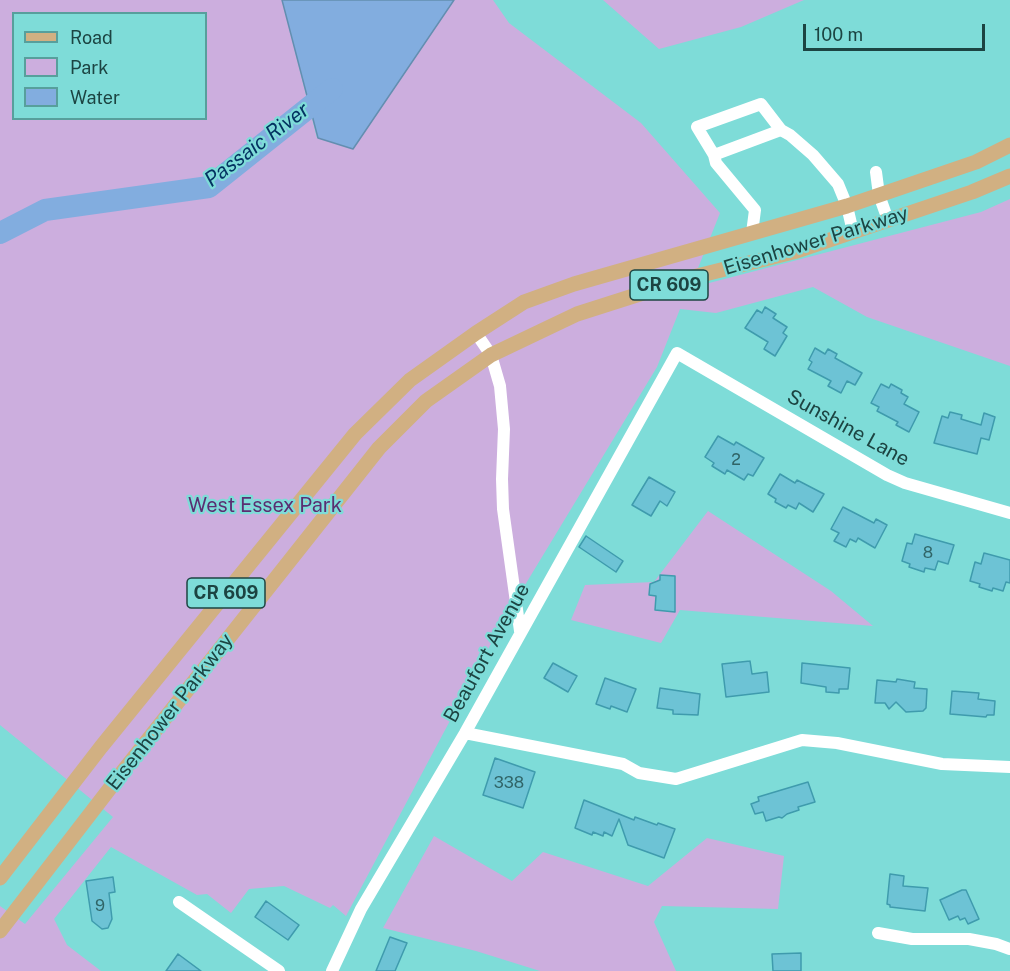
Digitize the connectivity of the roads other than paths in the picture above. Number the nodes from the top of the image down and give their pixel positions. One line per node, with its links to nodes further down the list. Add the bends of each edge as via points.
1 (781, 130): 3 (street); 3 (street, via 761,104 698,128); 7 (street, via 813,155 838,184)
2 (1010, 145): 6 (main road, Eisenhower Parkway / CR 609, via 976,162)
3 (714, 155): 10 (street, via 755,210)
4 (876, 172): 6 (street)
5 (1010, 176): 8 (main road, Eisenhower Parkway / CR 609)
6 (879, 195): 7 (main road, Eisenhower Parkway / CR 609); 8 (street)
7 (847, 206): 9 (street); 10 (main road, Eisenhower Parkway / CR 609)
8 (888, 220): 9 (main road, Eisenhower Parkway / CR 609)
9 (853, 232): 13 (main road, Eisenhower Parkway / CR 609, via 577,314)
10 (752, 233): 11 (main road, Eisenhower Parkway / CR 609, via 524,302)
11 (476, 333): 13 (street); 18 (main road, Eisenhower Parkway / CR 609, via 410,380 355,434)
12 (677, 353): 14 (street, Sunshine Lane, via 887,475); 15 (street, Beaufort Avenue)
13 (491, 355): 15 (street, via 504,415 503,509); 20 (main road, Eisenhower Parkway / CR 609, via 426,401 379,448)
14 (1010, 513)
15 (520, 631): 16 (street, Beaufort Avenue)
16 (465, 733): 17 (street, via 623,764 639,773 676,779 802,740 837,742 942,764); 24 (street, Beaufort Avenue, via 361,909)
17 (1010, 767)
18 (0, 878)
19 (179, 902): 23 (street)
20 (0, 931)
21 (878, 933): 22 (street, via 912,939 969,939)
22 (1010, 949)
23 (279, 971)
24 (332, 971)

